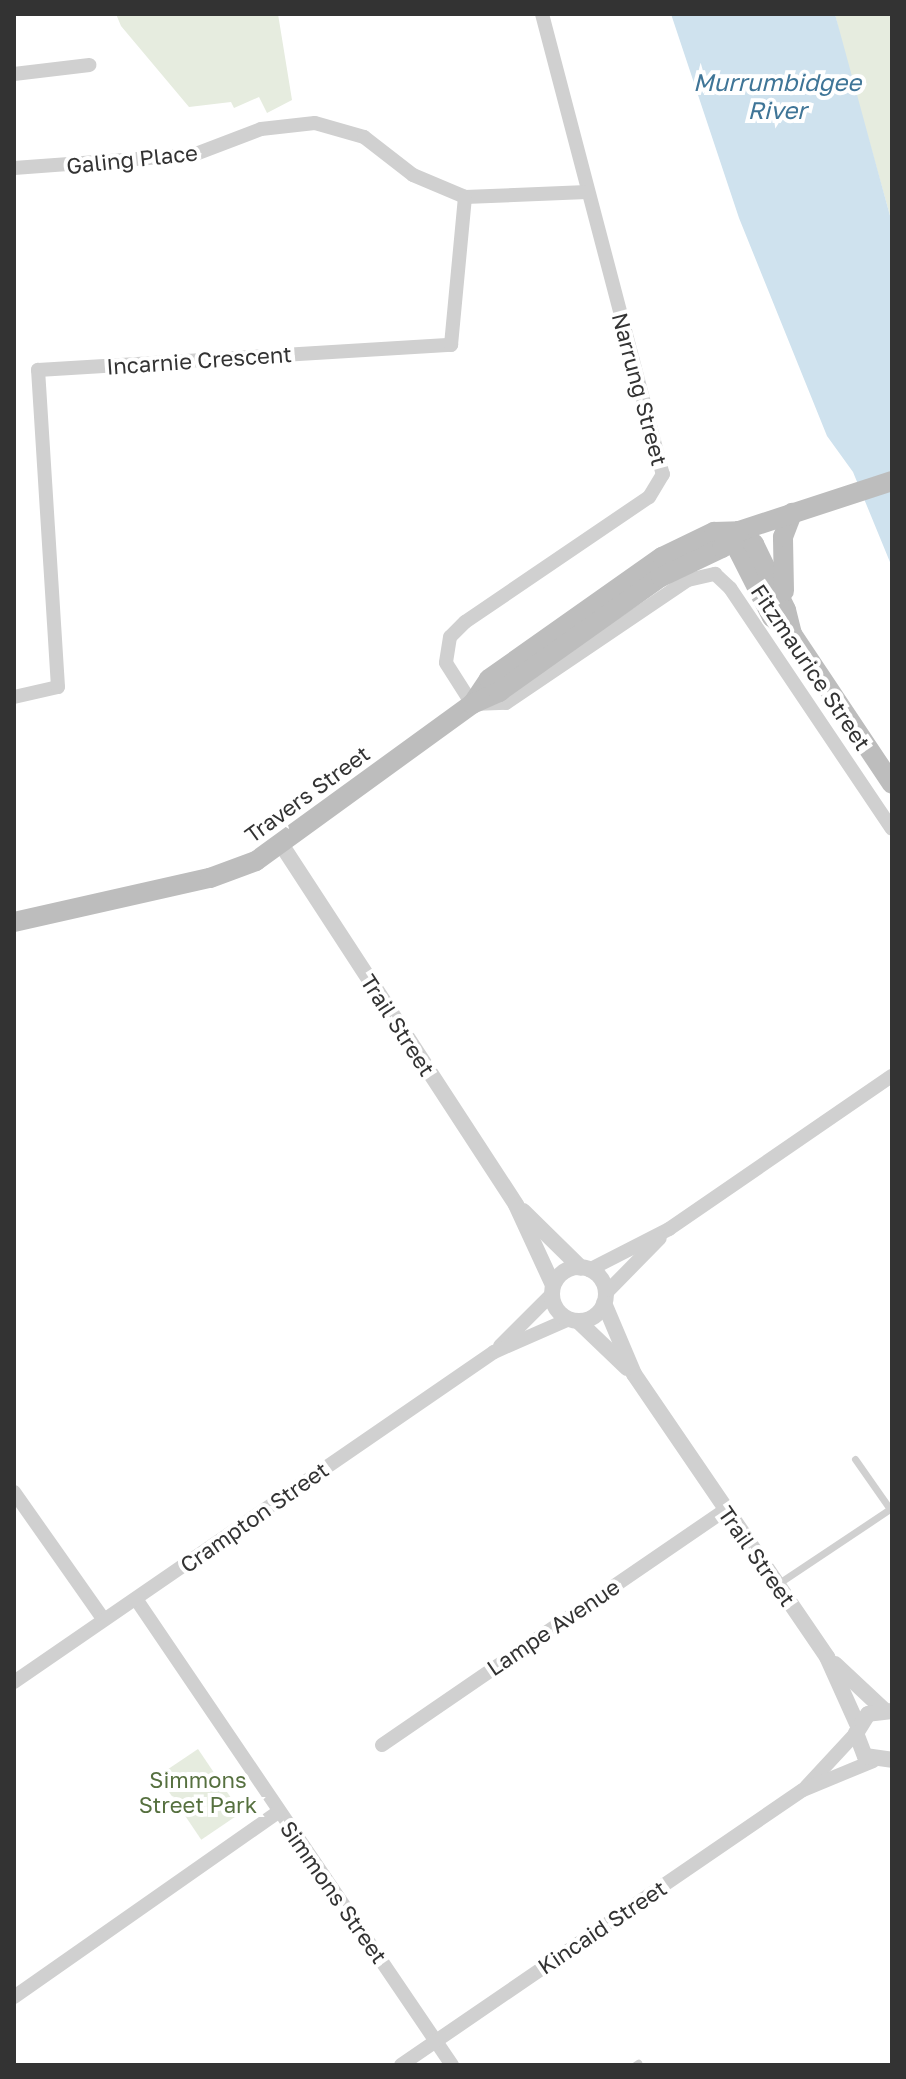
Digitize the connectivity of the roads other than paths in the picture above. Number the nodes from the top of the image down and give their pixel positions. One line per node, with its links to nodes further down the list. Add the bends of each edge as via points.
1 (542, 14): 5 (street, Narrung Street)
2 (89, 65): 3 (street)
3 (14, 74)
4 (14, 168): 6 (street, Galing Place, via 193,155 261,129 315,123 364,137 413,175)
5 (587, 192): 6 (street); 14 (street, Narrung Street, via 662,479 649,497 456,630 444,657)
6 (465, 197): 13 (street, Incarnie Crescent, via 451,345 38,370 58,687)
7 (892, 481): 8 (main road, Travers Street)
8 (800, 510): 9 (main road, Travers Street); 11 (main road, via 781,566)
9 (739, 531): 11 (main road, Fitzmaurice Street, via 754,544); 12 (main road, Fitzmaurice Street, via 738,550 751,577 772,617); 14 (main road, Travers Street, via 714,532 662,557 489,679)
10 (715, 574): 14 (street, Travers Street, via 688,580 506,703); 16 (street, Fitzmaurice Street, via 730,588)
11 (786, 610): 12 (main road, Fitzmaurice Street)
12 (792, 634): 15 (main road, Fitzmaurice Street)
13 (14, 697)
14 (472, 704): 17 (main road, Travers Street)
15 (892, 784)
16 (892, 829)
17 (281, 844): 18 (main road, Travers Street, via 256,861 210,878); 20 (street, Trail Street)
18 (14, 922)
19 (892, 1076): 21 (street)
20 (516, 1205): 22 (street, Trail Street); 23 (street, Trail Street)
21 (669, 1229): 22 (street); 24 (street)
22 (585, 1269): 23 (street, via 564,1272); 24 (street, via 601,1280)
23 (552, 1289): 25 (street, via 556,1309); 26 (street, Crampton Street)
24 (605, 1298): 25 (street, via 594,1316); 27 (street, Trail Street)
25 (574, 1320): 26 (street, Crampton Street); 27 (street, Trail Street)
26 (494, 1352): 32 (street, Crampton Street)
27 (634, 1374): 30 (street, Trail Street)
28 (855, 1459): 31 (lane, via 890,1509)
29 (14, 1492): 33 (street)
30 (725, 1510): 31 (street, Trail Street); 38 (street, Lampe Avenue)
31 (777, 1584): 34 (street, Trail Street)
32 (136, 1599): 33 (street, Crampton Street); 42 (street, Simmons Street)
33 (104, 1620): 35 (street, Crampton Street)
34 (827, 1657): 36 (street, Trail Street); 37 (street, Trail Street)
35 (14, 1682)
36 (890, 1711): 37 (street, via 868,1714)
37 (857, 1730): 39 (street, Trail Street, via 860,1750); 41 (street, Kincaid Street)
38 (382, 1745)
39 (881, 1761): 40 (street); 41 (street, Kincaid Street)
40 (892, 1775)
41 (803, 1790): 44 (street, Kincaid Street)
42 (278, 1812): 43 (street); 44 (street, Simmons Street)
43 (14, 1997)
44 (436, 2041): 45 (street, Kincaid Street); 46 (street, Simmons Street)
45 (401, 2065)
46 (452, 2065)

